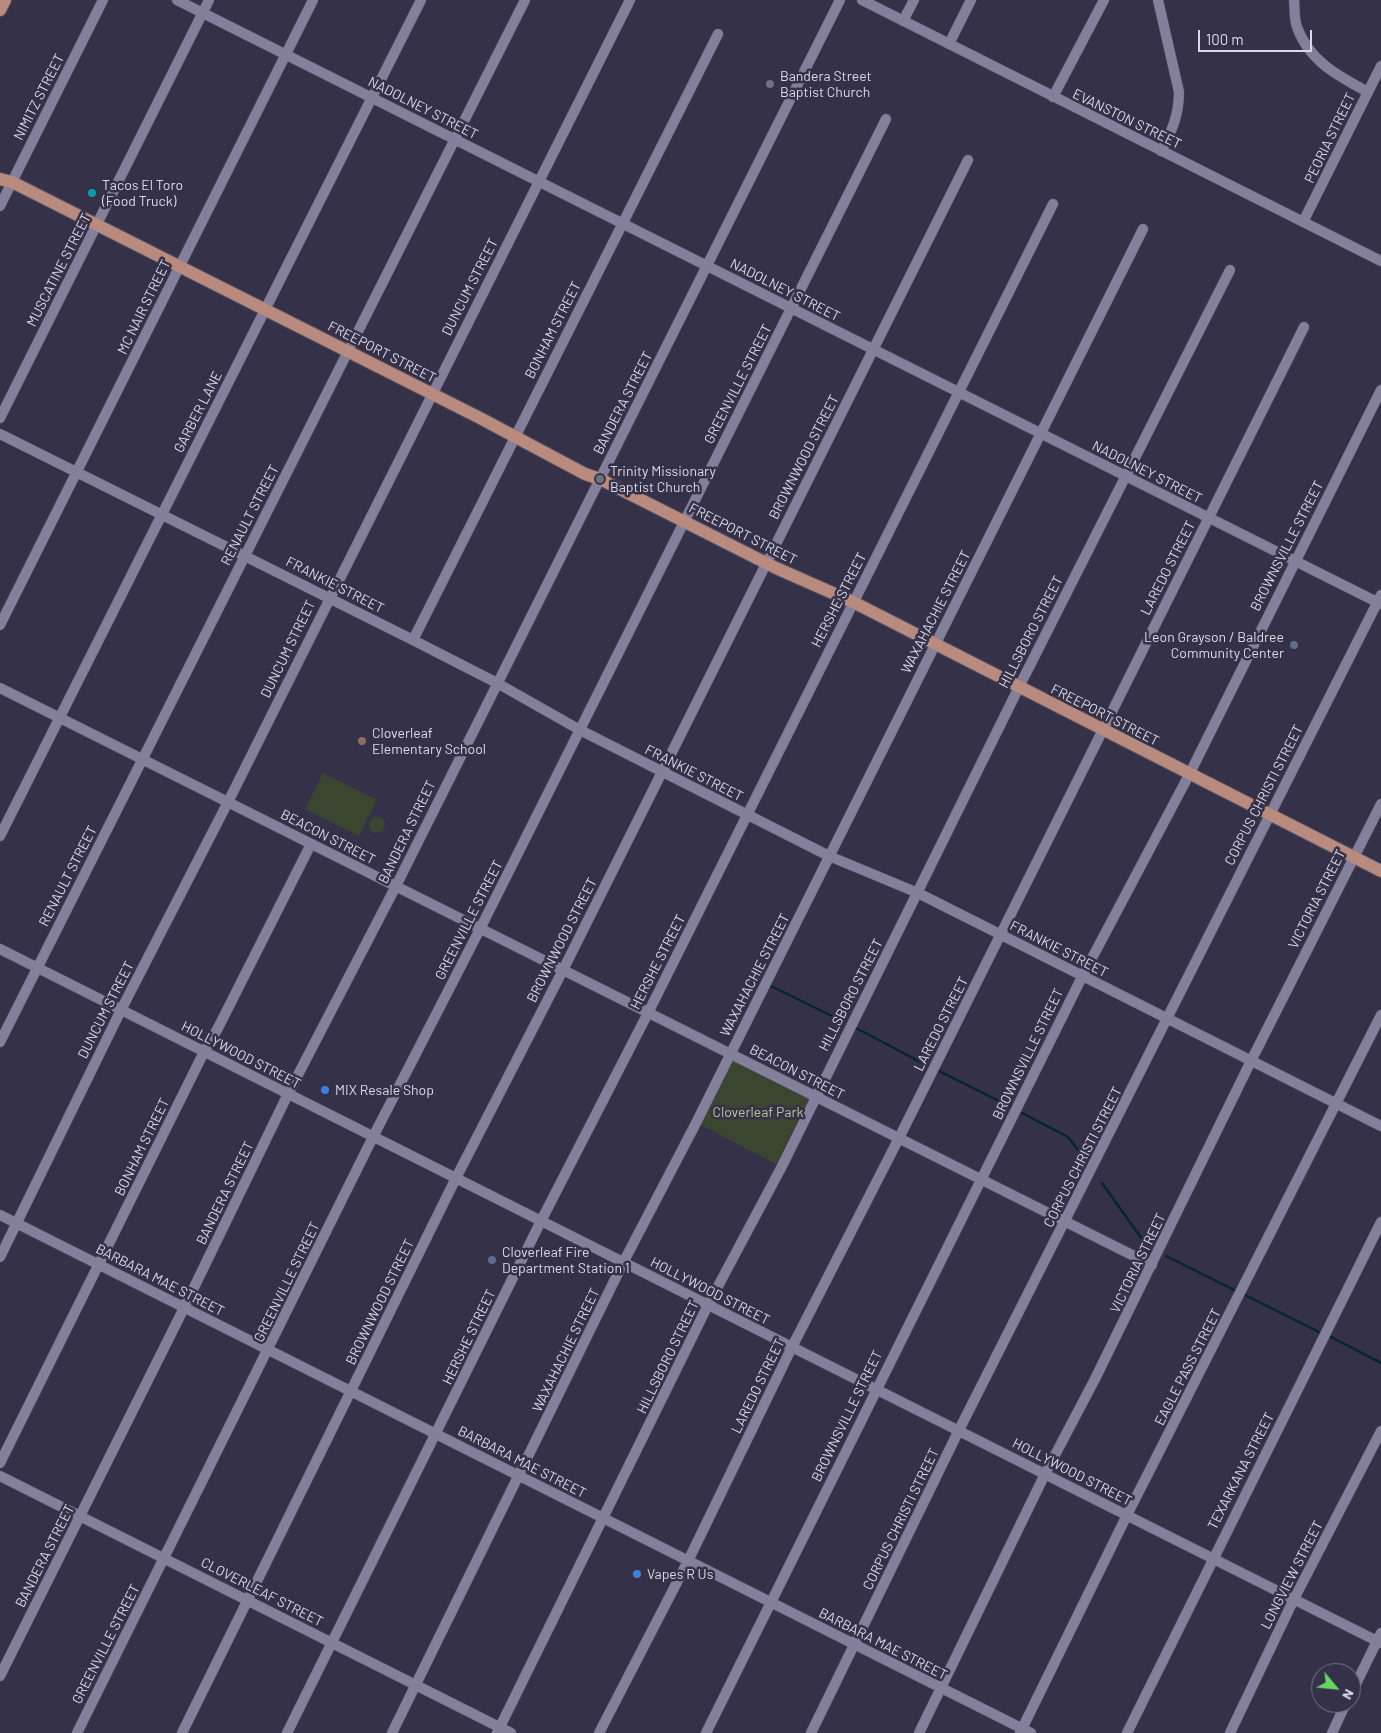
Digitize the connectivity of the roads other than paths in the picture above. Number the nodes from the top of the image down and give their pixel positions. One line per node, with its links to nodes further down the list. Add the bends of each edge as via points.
1 (5, 0): 16 (main road)
2 (103, 0): 31 (street, NIMITZ STREET)
3 (177, 0): 17 (street, NADOLNEY STREET)
4 (209, 0): 17 (street, MUSCATINE STREET)
5 (313, 0): 21 (street, MC NAIR STREET)
6 (421, 0): 25 (street, GARBER LANE)
7 (525, 0): 27 (street, RENAULT STREET)
8 (630, 0): 32 (street, DUNCUM STREET)
9 (840, 0): 41 (street, BANDERA STREET)
10 (862, 0): 18 (street, EVANSTON STREET)
11 (914, 0): 18 (street)
12 (971, 0): 20 (street)
13 (1104, 0): 24 (street)
14 (1158, 0): 28 (street, via 1179,92 1173,130)
15 (1294, 0): 23 (street, via 1296,26 1308,51 1331,72)
16 (0, 10)
17 (203, 13): 21 (street, NADOLNEY STREET); 36 (street, MUSCATINE STREET)
18 (903, 21): 20 (street, EVANSTON STREET)
19 (718, 34): 37 (street, BONHAM STREET)
20 (949, 44): 24 (street, EVANSTON STREET)
21 (285, 54): 25 (street, NADOLNEY STREET); 40 (street, MC NAIR STREET)
22 (1381, 66): 23 (street, PEORIA STREET)
23 (1368, 92): 35 (street, PEORIA STREET)
24 (1053, 97): 28 (street, EVANSTON STREET)
25 (372, 98): 27 (street, NADOLNEY STREET); 44 (street, GARBER LANE)
26 (886, 119): 43 (street, GREENVILLE STREET)
27 (455, 139): 32 (street, NADOLNEY STREET); 47 (street, RENAULT STREET)
28 (1161, 151): 35 (street, EVANSTON STREET)
29 (968, 160): 46 (street, BROWNWOOD STREET)
30 (0, 170): 31 (main road, FREEPORT STREET)
31 (6, 180): 34 (street, NIMITZ STREET); 36 (main road, FREEPORT STREET)
32 (539, 182): 37 (street, NADOLNEY STREET); 50 (street, DUNCUM STREET)
33 (1053, 204): 49 (street, HERSHE STREET)
34 (0, 206)
35 (1303, 222): 39 (street, EVANSTON STREET)
36 (97, 224): 40 (main road, FREEPORT STREET); 51 (street, MUSCATINE STREET)
37 (622, 224): 41 (street, NADOLNEY STREET); 54 (street, BONHAM STREET)
38 (1143, 229): 53 (street, WAXAHACHIE STREET)
39 (1381, 261)
40 (179, 266): 44 (main road, FREEPORT STREET); 55 (street, MC NAIR STREET)
41 (707, 266): 43 (street, NADOLNEY STREET); 57 (street, BANDERA STREET)
42 (1230, 270): 56 (street, HILLSBORO STREET)
43 (791, 308): 46 (street, NADOLNEY STREET); 60 (street, GREENVILLE STREET)
44 (265, 310): 47 (main road, FREEPORT STREET); 58 (street, GARBER LANE)
45 (1304, 326): 59 (street, LAREDO STREET)
46 (873, 349): 49 (street, NADOLNEY STREET); 63 (street, BROWNWOOD STREET)
47 (348, 352): 50 (main road, FREEPORT STREET); 61 (street, RENAULT STREET)
48 (1381, 390): 62 (street, BROWNSVILLE STREET)
49 (959, 392): 53 (street, NADOLNEY STREET); 66 (street, HERSHE STREET)
50 (432, 394): 54 (main road, FREEPORT STREET); 64 (street, DUNCUM STREET)
51 (0, 418)
52 (0, 434): 55 (street, FRANKIE STREET)
53 (1041, 434): 56 (street, NADOLNEY STREET); 69 (street, WAXAHACHIE STREET)
54 (515, 436): 57 (main road, FREEPORT STREET); 68 (street, BONHAM STREET)
55 (79, 472): 58 (street, FRANKIE STREET); 67 (street, MC NAIR STREET)
56 (1126, 477): 59 (street, NADOLNEY STREET); 71 (street, HILLSBORO STREET)
57 (600, 479): 60 (main road, FREEPORT STREET); 70 (street, BANDERA STREET)
58 (162, 514): 61 (street, FRANKIE STREET); 73 (street, GARBER LANE)
59 (1209, 518): 62 (street, NADOLNEY STREET); 75 (street, LAREDO STREET)
60 (684, 521): 63 (main road, FREEPORT STREET); 74 (street, GREENVILLE STREET)
61 (245, 555): 64 (street, FRANKIE STREET); 76 (street, RENAULT STREET)
62 (1295, 561): 65 (street, NADOLNEY STREET); 78 (street, BROWNSVILLE STREET)
63 (767, 563): 66 (main road, FREEPORT STREET); 77 (street, BROWNWOOD STREET)
64 (329, 598): 68 (street, FRANKIE STREET); 79 (street, DUNCUM STREET)
65 (1380, 600): 82 (street, CORPUS CHRISTI STREET)
66 (853, 602): 69 (main road, FREEPORT STREET); 81 (street, HERSHE STREET)
67 (0, 625)
68 (413, 640): 70 (street, FRANKIE STREET)
69 (935, 645): 71 (main road, FREEPORT STREET); 85 (street, WAXAHACHIE STREET)
70 (497, 683): 74 (street, FRANKIE STREET); 88 (street, BANDERA STREET)
71 (1019, 687): 75 (main road, FREEPORT STREET); 89 (street, HILLSBORO STREET)
72 (0, 688): 73 (street, BEACON STREET)
73 (60, 718): 76 (street, BEACON STREET); 83 (street, GARBER LANE)
74 (580, 730): 77 (street, FRANKIE STREET); 90 (street, GREENVILLE STREET)
75 (1103, 730): 78 (main road, FREEPORT STREET); 91 (street, LAREDO STREET)
76 (143, 760): 79 (street, BEACON STREET); 93 (street, RENAULT STREET)
77 (662, 772): 81 (street, FRANKIE STREET); 94 (street, BROWNWOOD STREET)
78 (1188, 774): 82 (main road, FREEPORT STREET); 95 (street, BROWNSVILLE STREET)
79 (228, 802): 84 (street, BEACON STREET); 96 (street, DUNCUM STREET)
80 (1381, 804): 86 (street, VICTORIA STREET)
81 (747, 815): 85 (street, FRANKIE STREET); 97 (street, HERSHE STREET)
82 (1270, 815): 86 (main road, FREEPORT STREET); 99 (street, CORPUS CHRISTI STREET)
83 (0, 836)
84 (311, 844): 88 (street, BEACON STREET); 101 (street, BONHAM STREET)
85 (829, 856): 89 (street, FRANKIE STREET); 102 (street, WAXAHACHIE STREET)
86 (1354, 857): 87 (main road, FREEPORT STREET); 103 (street, VICTORIA STREET)
87 (1381, 871)
88 (396, 886): 90 (street, BEACON STREET); 104 (street, BANDERA STREET)
89 (918, 893): 91 (street, FRANKIE STREET); 105 (street, HILLSBORO STREET)
90 (480, 929): 94 (street, BEACON STREET); 108 (street, GREENVILLE STREET)
91 (1001, 935): 95 (street, FRANKIE STREET); 109 (street, LAREDO STREET)
92 (0, 949): 93 (street, HOLLYWOOD STREET)
93 (36, 968): 96 (street, HOLLYWOOD STREET); 100 (street, RENAULT STREET)
94 (563, 970): 97 (street, BEACON STREET); 110 (street, BROWNWOOD STREET)
95 (1082, 977): 99 (street, FRANKIE STREET); 111 (street, BROWNSVILLE STREET)
96 (121, 1010): 101 (street, HOLLYWOOD STREET); 116 (street, DUNCUM STREET)
97 (648, 1013): 102 (street, BEACON STREET); 113 (street, HERSHE STREET)
98 (1381, 1015): 106 (street, EAGLE PASS STREET)
99 (1168, 1019): 103 (street, FRANKIE STREET); 114 (street, CORPUS CHRISTI STREET)
100 (0, 1042)
101 (204, 1052): 104 (street, HOLLYWOOD STREET); 119 (street, BONHAM STREET)
102 (731, 1054): 105 (street, BEACON STREET); 118 (street, WAXAHACHIE STREET)
103 (1251, 1061): 106 (street, FRANKIE STREET); 120 (street, VICTORIA STREET)
104 (288, 1094): 108 (street, HOLLYWOOD STREET); 122 (street, BANDERA STREET)
105 (816, 1097): 109 (street, BEACON STREET); 121 (street, HILLSBORO STREET)
106 (1336, 1104): 107 (street, FRANKIE STREET); 134 (street, EAGLE PASS STREET)
107 (1381, 1126)
108 (373, 1137): 110 (street, HOLLYWOOD STREET); 124 (street, GREENVILLE STREET)
109 (899, 1138): 111 (street, BEACON STREET); 123 (street, LAREDO STREET)
110 (456, 1178): 113 (street, HOLLYWOOD STREET); 126 (street, BROWNWOOD STREET)
111 (982, 1180): 114 (street, BEACON STREET); 125 (street, BROWNSVILLE STREET)
112 (0, 1215): 116 (street, BARBARA MAE STREET)
113 (541, 1221): 118 (street, HOLLYWOOD STREET); 129 (street, HERSHE STREET)
114 (1066, 1221): 120 (street, BEACON STREET); 127 (street, CORPUS CHRISTI STREET)
115 (1381, 1222): 138 (street, TEXARKANA STREET)
116 (17, 1224): 117 (street, DUNCUM STREET); 119 (street, BARBARA MAE STREET)
117 (0, 1257)
118 (624, 1262): 121 (street, HOLLYWOOD STREET); 133 (street, WAXAHACHIE STREET)
119 (100, 1265): 122 (street, BARBARA MAE STREET); 130 (street, BONHAM STREET)
120 (1152, 1265): 131 (street, VICTORIA STREET)
121 (708, 1305): 123 (street, HOLLYWOOD STREET); 136 (street, HILLSBORO STREET)
122 (184, 1308): 124 (street, BARBARA MAE STREET); 135 (street, BANDERA STREET)
123 (792, 1347): 125 (street, HOLLYWOOD STREET); 139 (street, LAREDO STREET)
124 (269, 1350): 126 (street, BARBARA MAE STREET); 137 (street, GREENVILLE STREET)
125 (875, 1389): 127 (street, HOLLYWOOD STREET); 142 (street, BROWNSVILLE STREET)
126 (352, 1392): 129 (street, BARBARA MAE STREET); 141 (street, BROWNWOOD STREET)
127 (959, 1430): 131 (street, HOLLYWOOD STREET); 145 (street, CORPUS CHRISTI STREET)
128 (1381, 1431): 140 (street, LONGVIEW STREET)
129 (437, 1434): 133 (street, BARBARA MAE STREET); 144 (street, HERSHE STREET)
130 (0, 1463)
131 (1045, 1474): 134 (street, HOLLYWOOD STREET); 149 (street, VICTORIA STREET)
132 (0, 1476): 135 (street, CLOVERLEAF STREET)
133 (520, 1476): 136 (street, BARBARA MAE STREET); 148 (street, WAXAHACHIE STREET)
134 (1127, 1515): 138 (street, HOLLYWOOD STREET); 152 (street, EAGLE PASS STREET)
135 (80, 1516): 137 (street, CLOVERLEAF STREET); 147 (street, BANDERA STREET)
136 (604, 1519): 139 (street, BARBARA MAE STREET); 151 (street, HILLSBORO STREET)
137 (164, 1558): 141 (street, CLOVERLEAF STREET); 153 (street, GREENVILLE STREET)
138 (1213, 1558): 140 (street, HOLLYWOOD STREET); 162 (street, TEXARKANA STREET)
139 (688, 1561): 142 (street, BARBARA MAE STREET); 158 (street, LAREDO STREET)
140 (1294, 1599): 143 (street, HOLLYWOOD STREET); 163 (street, LONGVIEW STREET)
141 (248, 1600): 144 (street, CLOVERLEAF STREET); 154 (street, BROWNWOOD STREET)
142 (771, 1602): 145 (street, BARBARA MAE STREET); 159 (street, BROWNSVILLE STREET)
143 (1380, 1639): 146 (street)
144 (332, 1643): 148 (street, CLOVERLEAF STREET); 155 (street, HERSHE STREET)
145 (855, 1645): 149 (street, BARBARA MAE STREET); 160 (street, CORPUS CHRISTI STREET)
146 (1361, 1675)
147 (0, 1676)
148 (416, 1685): 151 (street, CLOVERLEAF STREET); 156 (street, WAXAHACHIE STREET)
149 (941, 1688): 152 (street, BARBARA MAE STREET); 161 (street, VICTORIA STREET)
150 (1341, 1713): 164 (street)
151 (498, 1730): 157 (street, CLOVERLEAF STREET)
152 (1024, 1732)
153 (77, 1733)
154 (182, 1733)
155 (287, 1733)
156 (392, 1733)
157 (511, 1733)
158 (599, 1733)
159 (706, 1733)
160 (811, 1733)
161 (919, 1733)
162 (1127, 1733)
163 (1230, 1733)
164 (1332, 1733)

